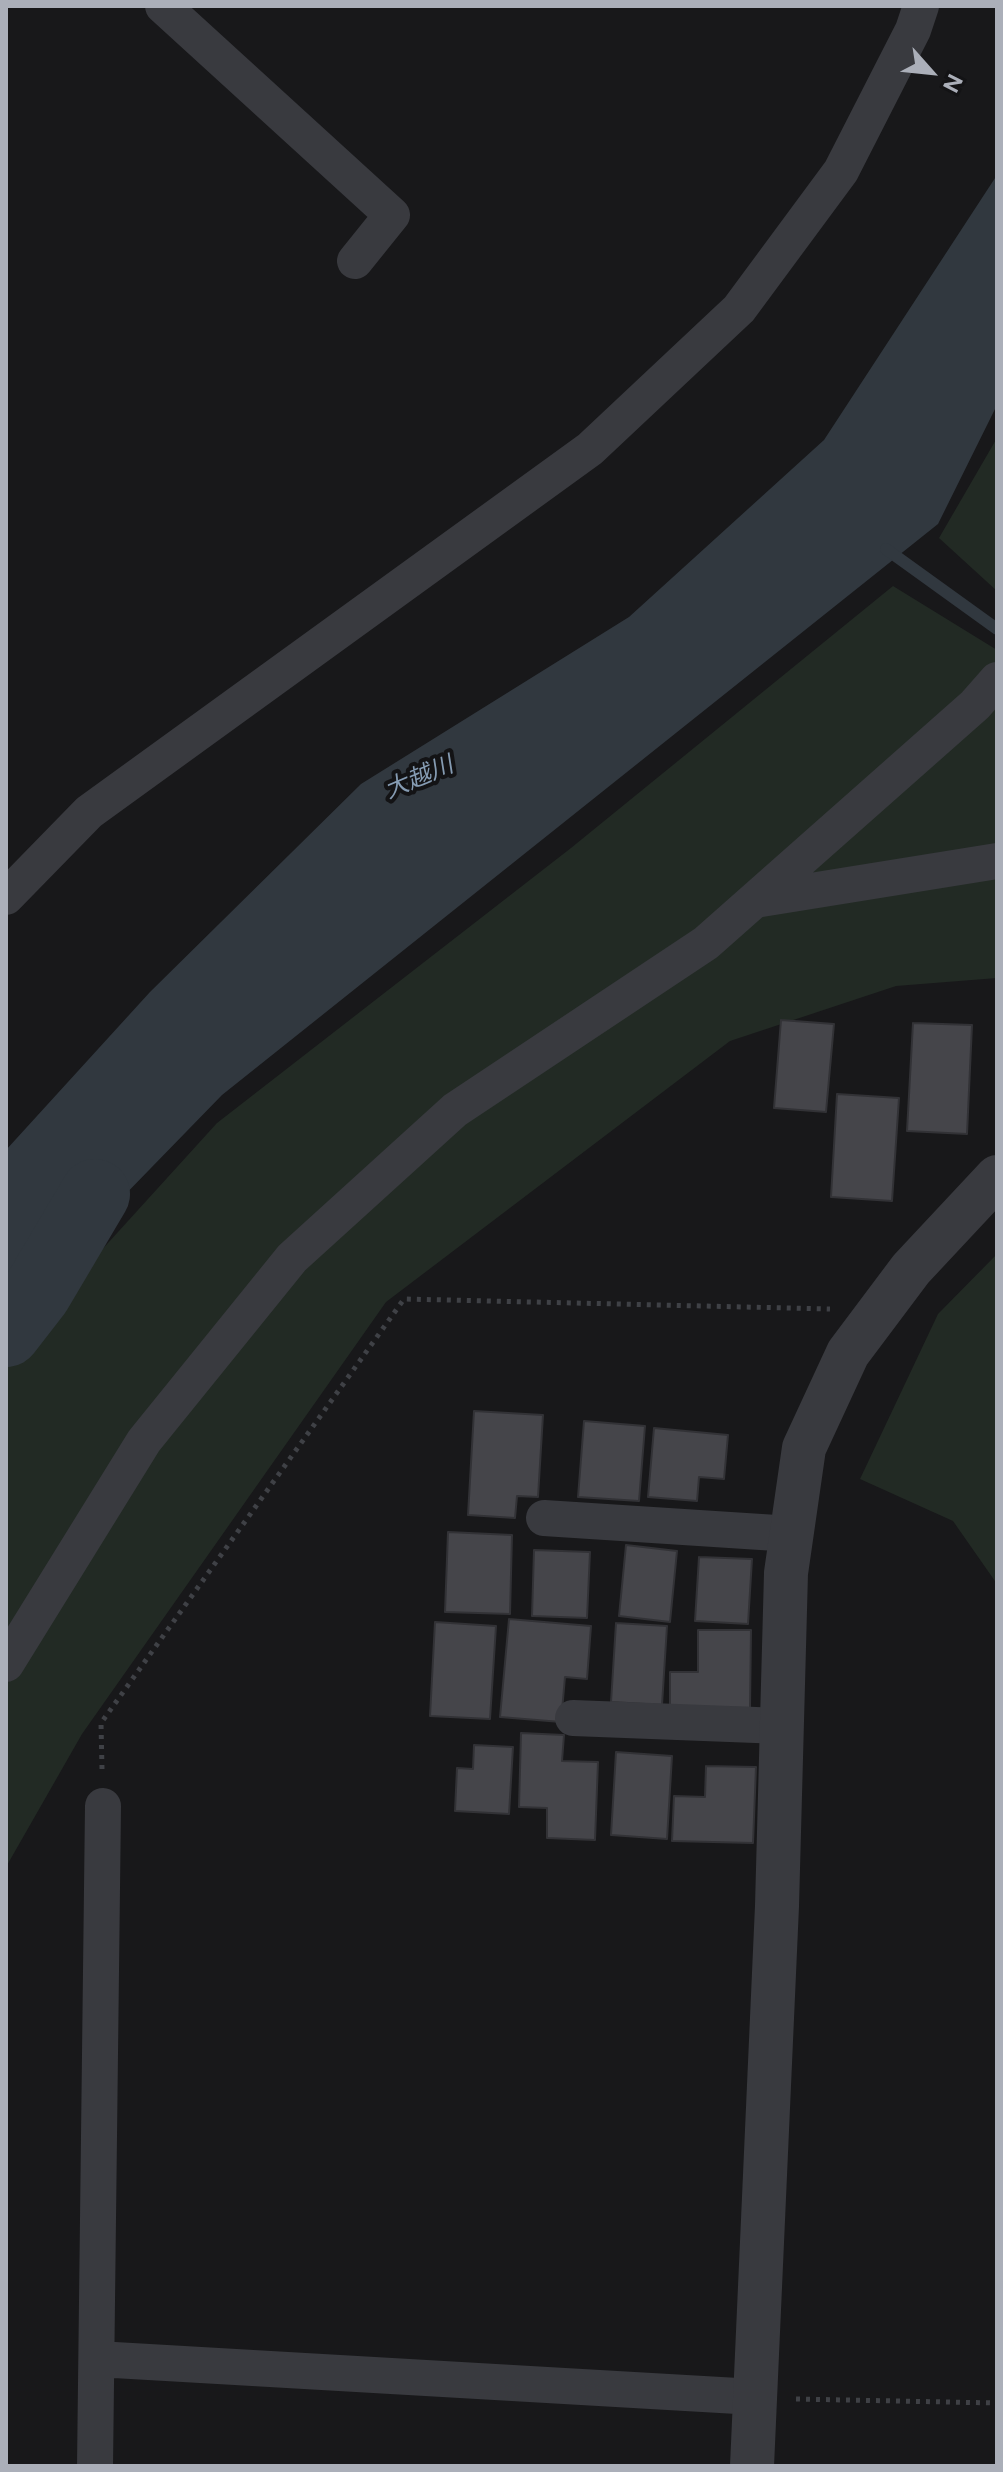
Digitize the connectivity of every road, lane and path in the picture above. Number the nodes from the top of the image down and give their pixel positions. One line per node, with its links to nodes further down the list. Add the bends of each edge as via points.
1 (163, 6): 3 (street, via 392,215)
2 (921, 6): 6 (street, via 841,171 739,309 590,449 89,812)
3 (355, 261)
4 (997, 680): 7 (street)
5 (997, 861): 7 (street)
6 (6, 897)
7 (755, 900): 12 (street, via 706,943 455,1110 292,1258 144,1441)
8 (997, 1177): 9 (street)
9 (880, 1310): 11 (street, via 848,1353 804,1448); 15 (path, via 404,1299 101,1723)
10 (544, 1518): 11 (street)
11 (792, 1534): 14 (street)
12 (6, 1664)
13 (573, 1718): 14 (street)
14 (782, 1726): 18 (street)
15 (103, 1806): 16 (street)
16 (97, 2359): 18 (street); 20 (street)
17 (796, 2383): 18 (path)
18 (781, 2403): 19 (path); 21 (street)
19 (997, 2403)
20 (95, 2466)
21 (752, 2466)

